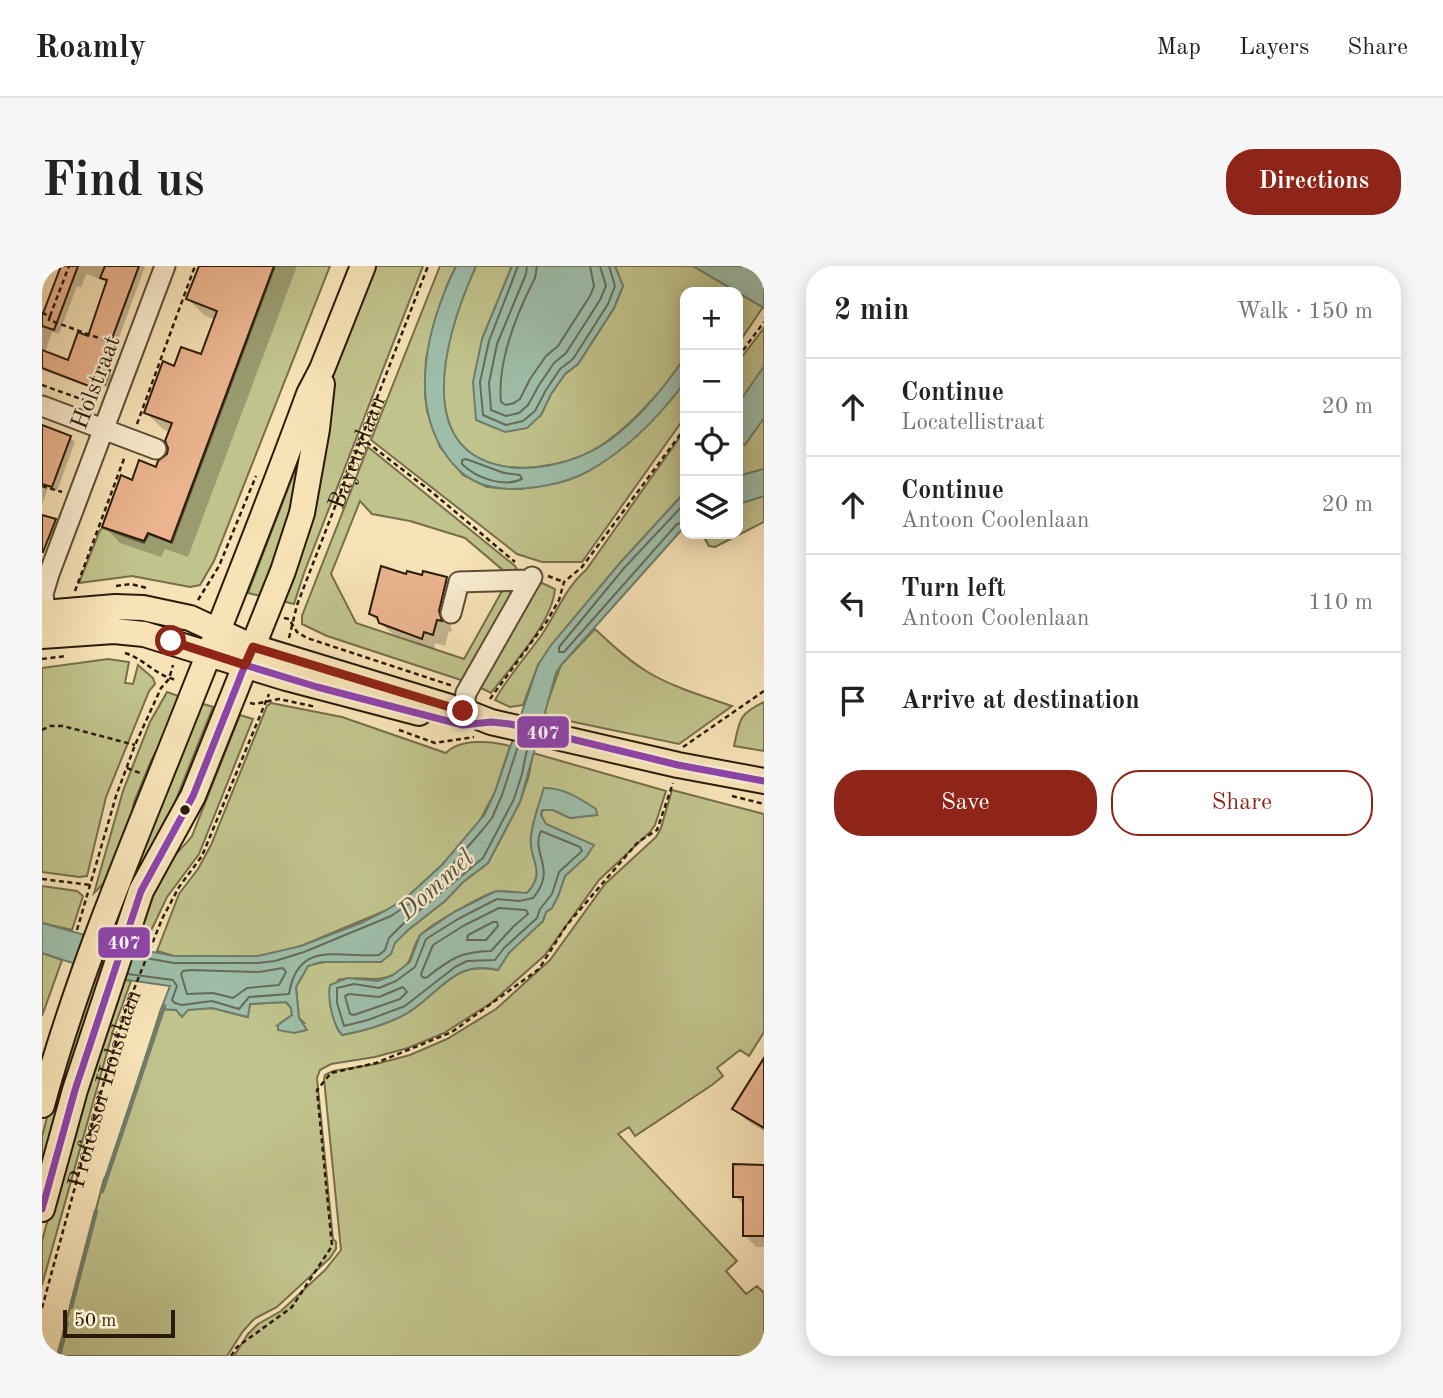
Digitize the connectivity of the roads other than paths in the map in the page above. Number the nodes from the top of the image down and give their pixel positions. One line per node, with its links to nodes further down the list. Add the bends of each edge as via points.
1 (165, 266): 5 (street, Holstraat)
2 (363, 266): 3 (main road, Bayeuxlaan)
3 (323, 369): 10 (main road, Bayeuxlaan, via 309,394); 11 (main road, Bayeuxlaan, via 302,513)
4 (42, 406): 5 (street)
5 (103, 430): 6 (street); 7 (street, Holstraat)
6 (156, 449)
7 (46, 573): 9 (street, Holstraat)
8 (451, 612): 12 (street, via 459,582 531,578)
9 (44, 631): 10 (main road, via 115,607 143,608 190,618)
10 (213, 643): 11 (main road); 15 (main road, via 116,882)
11 (249, 656): 12 (main road); 13 (main road, via 317,687 463,725); 16 (main road, Professor Holstlaan, via 193,796 141,891)
12 (464, 702): 13 (main road)
13 (496, 716): 14 (main road, via 547,733)
14 (764, 782)
15 (42, 1105)
16 (42, 1209)

